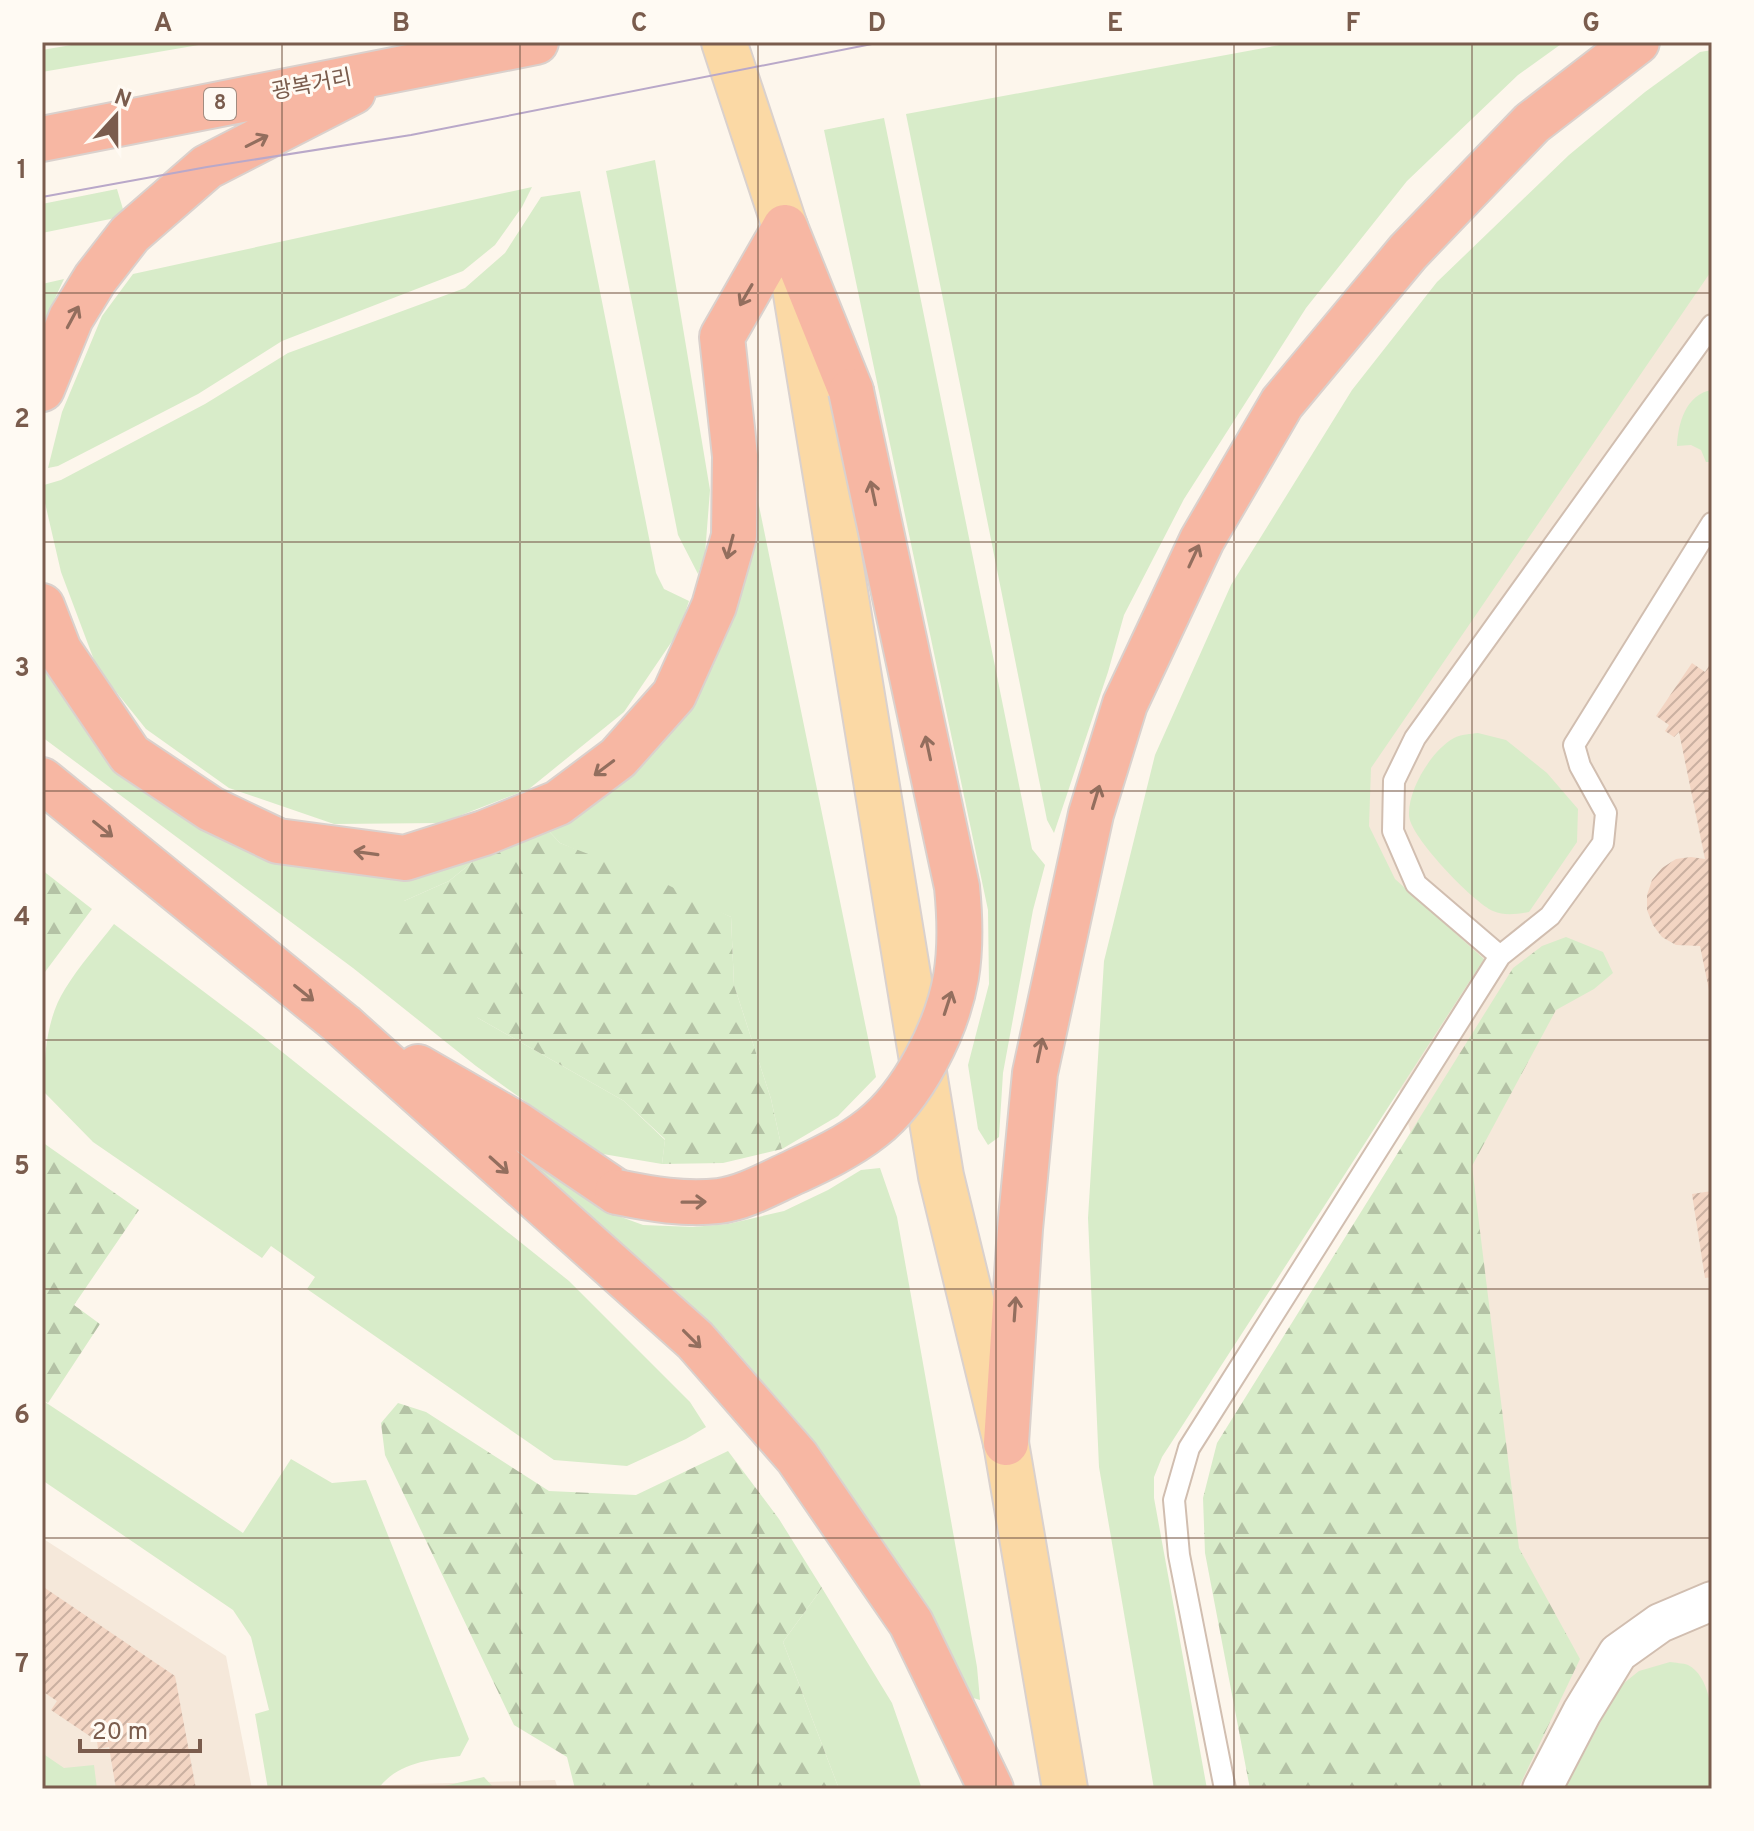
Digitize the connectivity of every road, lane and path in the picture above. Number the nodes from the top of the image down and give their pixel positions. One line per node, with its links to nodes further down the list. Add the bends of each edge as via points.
1 (536, 42): 4 (highway, 광복거리 / 8)
2 (724, 42): 6 (main road)
3 (1637, 42): 14 (highway, one-way to 3, via 1035,1073 1091,814 1125,704 1202,540 1282,403 1408,252 1532,123)
4 (398, 69): 5 (highway, 광복거리 / 8); 8 (highway, one-way to 4, via 71,318 130,234 207,167)
5 (42, 139)
6 (785, 227): 10 (highway, one-way to 10, via 722,337 735,456 734,536 714,606 674,695 618,758 558,803 405,858 278,841 211,809 130,755 59,650); 13 (highway, one-way to 6, bridge, via 515,1123 617,1192 669,1202 721,1201 828,1157 873,1127 910,1087 937,1036 956,978 957,887 851,391); 14 (main road, via 941,1176)
7 (1712, 325): 12 (lane, via 1415,738 1394,781 1393,831 1416,884)
8 (42, 389)
9 (1712, 523): 12 (lane, via 1574,745 1606,813 1603,843 1550,916)
10 (42, 606)
11 (42, 780): 13 (highway, one-way to 13)
12 (1500, 956): 18 (lane, via 1189,1448 1174,1500 1179,1555)
13 (343, 1025): 16 (highway, one-way to 16, via 695,1340 797,1457 911,1623)
14 (1006, 1443): 17 (main road)
15 (1712, 1601): 19 (street, via 1660,1623 1618,1653)
16 (991, 1789)
17 (1065, 1789)
18 (1225, 1789)
19 (1542, 1789)

